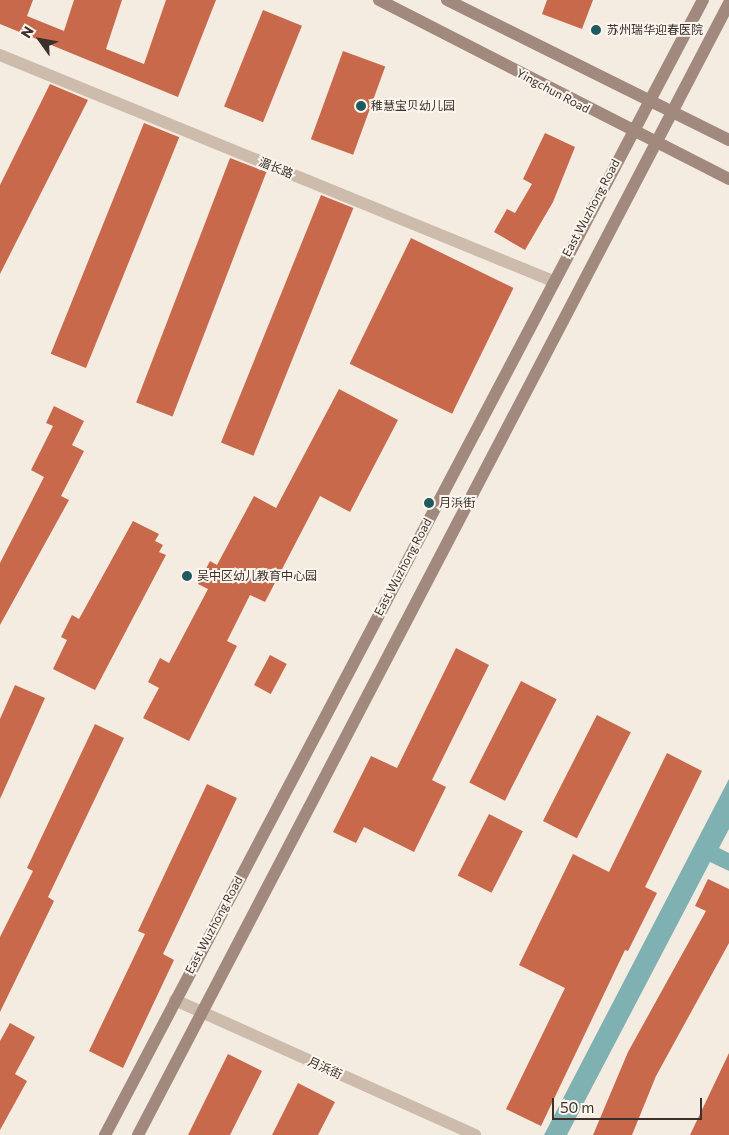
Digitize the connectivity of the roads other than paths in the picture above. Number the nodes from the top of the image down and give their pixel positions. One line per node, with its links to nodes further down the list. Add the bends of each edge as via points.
1 (379, 0): 8 (main road, Yingchun Road)
2 (447, 0): 6 (main road)
3 (703, 0): 6 (main road, East Wuzhong Road)
4 (729, 3): 7 (main road)
5 (0, 55): 12 (street, 湄长路)
6 (650, 102): 7 (main road); 8 (main road, East Wuzhong Road)
7 (672, 111): 9 (main road); 10 (main road)
8 (632, 132): 10 (main road, Yingchun Road); 12 (main road, East Wuzhong Road)
9 (729, 140)
10 (658, 146): 11 (main road, Yingchun Road); 14 (main road)
11 (729, 179)
12 (553, 281): 13 (main road, East Wuzhong Road)
13 (175, 1000): 14 (street, 月浜街); 15 (main road, East Wuzhong Road)
14 (201, 1013): 16 (main road); 17 (street, 月浜街)
15 (105, 1135)
16 (138, 1135)
17 (475, 1135)

